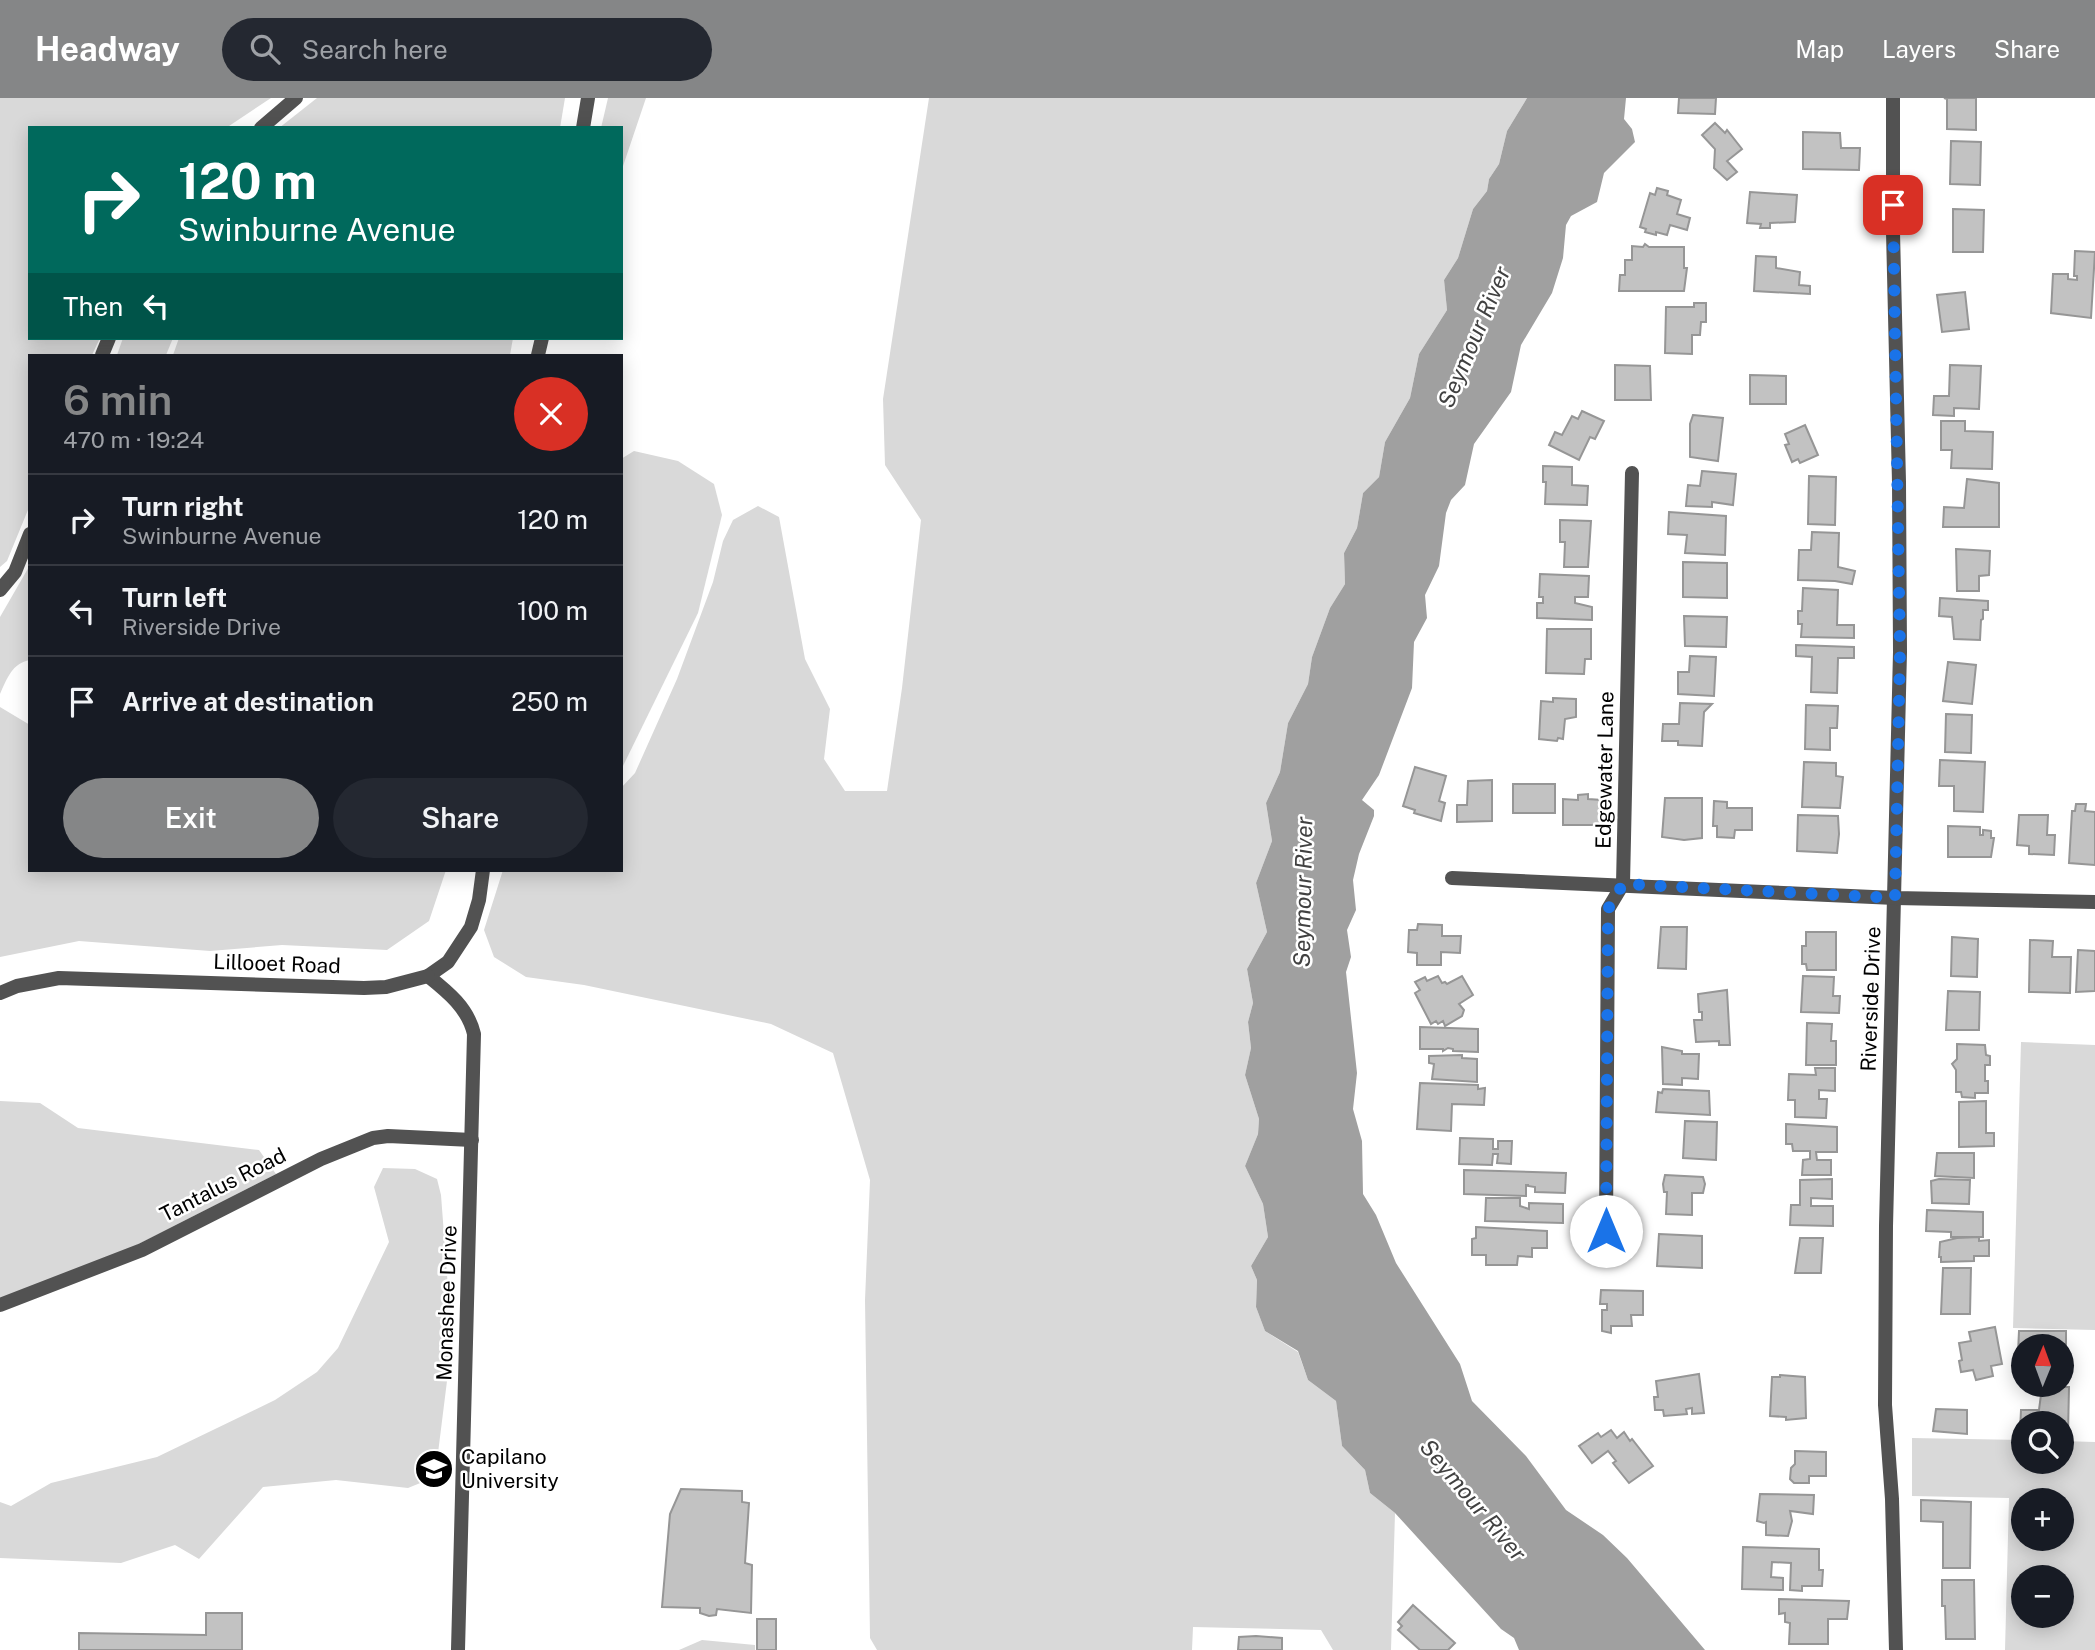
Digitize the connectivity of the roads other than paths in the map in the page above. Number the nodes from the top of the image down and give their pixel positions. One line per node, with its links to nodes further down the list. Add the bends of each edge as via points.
1 (296, 98): 4 (street)
2 (588, 98): 5 (street)
3 (1894, 98): 12 (street, Riverside Drive, via 1900,652)
4 (263, 126)
5 (583, 126)
6 (1632, 474): 11 (street, Edgewater Lane)
7 (28, 539): 8 (street, via 15,572)
8 (0, 590)
9 (483, 872): 14 (street, Lillooet Road, via 471,927 448,962)
10 (1452, 878): 11 (street)
11 (1623, 884): 12 (street); 17 (street, Edgewater Lane, via 1608,909)
12 (1895, 898): 13 (street); 20 (street, Riverside Drive, via 1885,1405)
13 (2095, 902)
14 (428, 976): 15 (street, Lillooet Road, via 364,988 59,978); 16 (street, Monashee Drive, via 452,996 471,1021)
15 (0, 993)
16 (472, 1140): 18 (street, Tantalus Road, via 373,1138 321,1159 142,1250); 19 (street, Monashee Drive)
17 (1606, 1231)
18 (0, 1306)
19 (458, 1650)
20 (1896, 1650)

